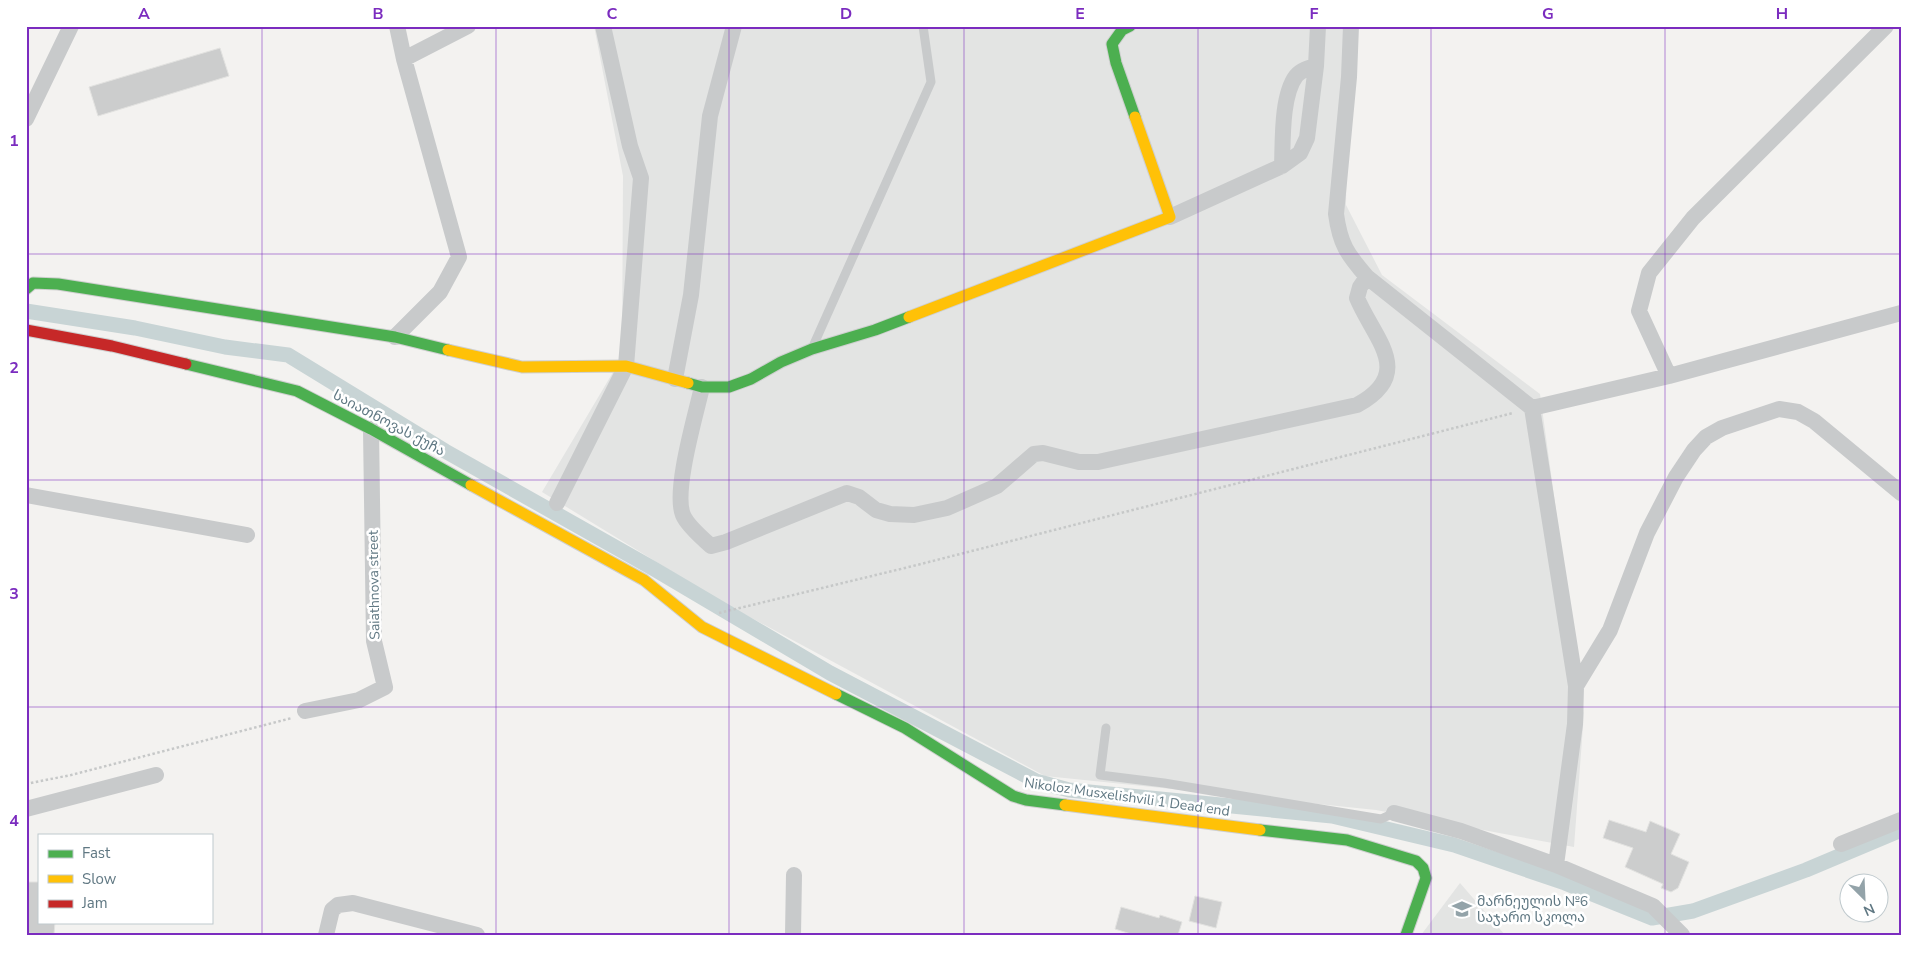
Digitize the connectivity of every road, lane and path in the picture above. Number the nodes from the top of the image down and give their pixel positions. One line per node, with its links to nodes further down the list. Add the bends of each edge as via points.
1 (71, 26): 13 (street)
2 (397, 26): 11 (street)
3 (468, 26): 11 (street)
4 (603, 26): 22 (street, via 630,146 641,178)
5 (734, 26): 24 (street, via 710,116 691,295)
6 (923, 26): 21 (lane, via 930,82)
7 (1130, 26): 15 (street, via 1122,30 1112,44)
8 (1318, 26): 12 (street)
9 (1351, 26): 16 (street, via 1336,214 1339,236 1350,257)
10 (1886, 26): 23 (street, via 1693,218 1649,274 1639,311)
11 (404, 59): 20 (street, via 459,257 440,292)
12 (1316, 66): 14 (street, via 1307,138 1300,153); 14 (street, via 1295,77 1288,95)
13 (26, 119)
14 (1282, 166): 15 (street)
15 (1170, 217): 21 (street, via 876,330)
16 (1367, 277): 25 (street, via 1357,298 1364,317 1383,345 1386,377 1381,389 1357,405 1098,462 1034,454 997,486 947,508 914,515 876,510 859,497 847,493 711,546 683,515 680,487); 26 (street)
17 (26, 289): 20 (street, via 33,283 58,284)
18 (1901, 313): 23 (street)
19 (26, 330): 27 (street, საიათნოვას ქუჩა, via 112,346 297,391)
20 (395, 337): 22 (street, via 522,366)
21 (812, 349): 25 (street, via 729,387)
22 (626, 366): 24 (street); 30 (street)
23 (1669, 376): 26 (street)
24 (675, 380): 25 (street)
25 (702, 387)
26 (1532, 408): 32 (path); 34 (street)
27 (371, 429): 33 (street, საიათნოვას ქუჩა, via 644,580); 35 (street, Saiathnova street, via 374,641 385,687 359,700)
28 (1901, 493): 34 (street, via 1814,421 1798,412 1778,409 1722,428 1706,437 1672,485 1647,534 1610,630)
29 (26, 495): 31 (street)
30 (557, 503)
31 (247, 535)
32 (713, 614)
33 (702, 627): 49 (street, Nikoloz Musxelishvili 1 Dead end, via 905,728 1012,796 1135,816 1347,840 1416,861 1425,871 1426,878)
34 (1576, 686): 43 (street, via 1575,724)
35 (305, 711): 38 (path, via 293,717)
36 (1106, 728): 40 (lane, via 1100,775 1381,818)
37 (156, 775): 39 (street)
38 (26, 784)
39 (26, 809)
40 (1394, 813): 43 (street)
41 (1901, 820): 42 (street)
42 (1841, 844)
43 (1556, 865): 45 (street, via 1653,906)
44 (794, 875): 48 (street)
45 (1682, 934)
46 (326, 935): 47 (street, via 332,910 345,903)
47 (477, 935)
48 (793, 935)
49 (1406, 935)

